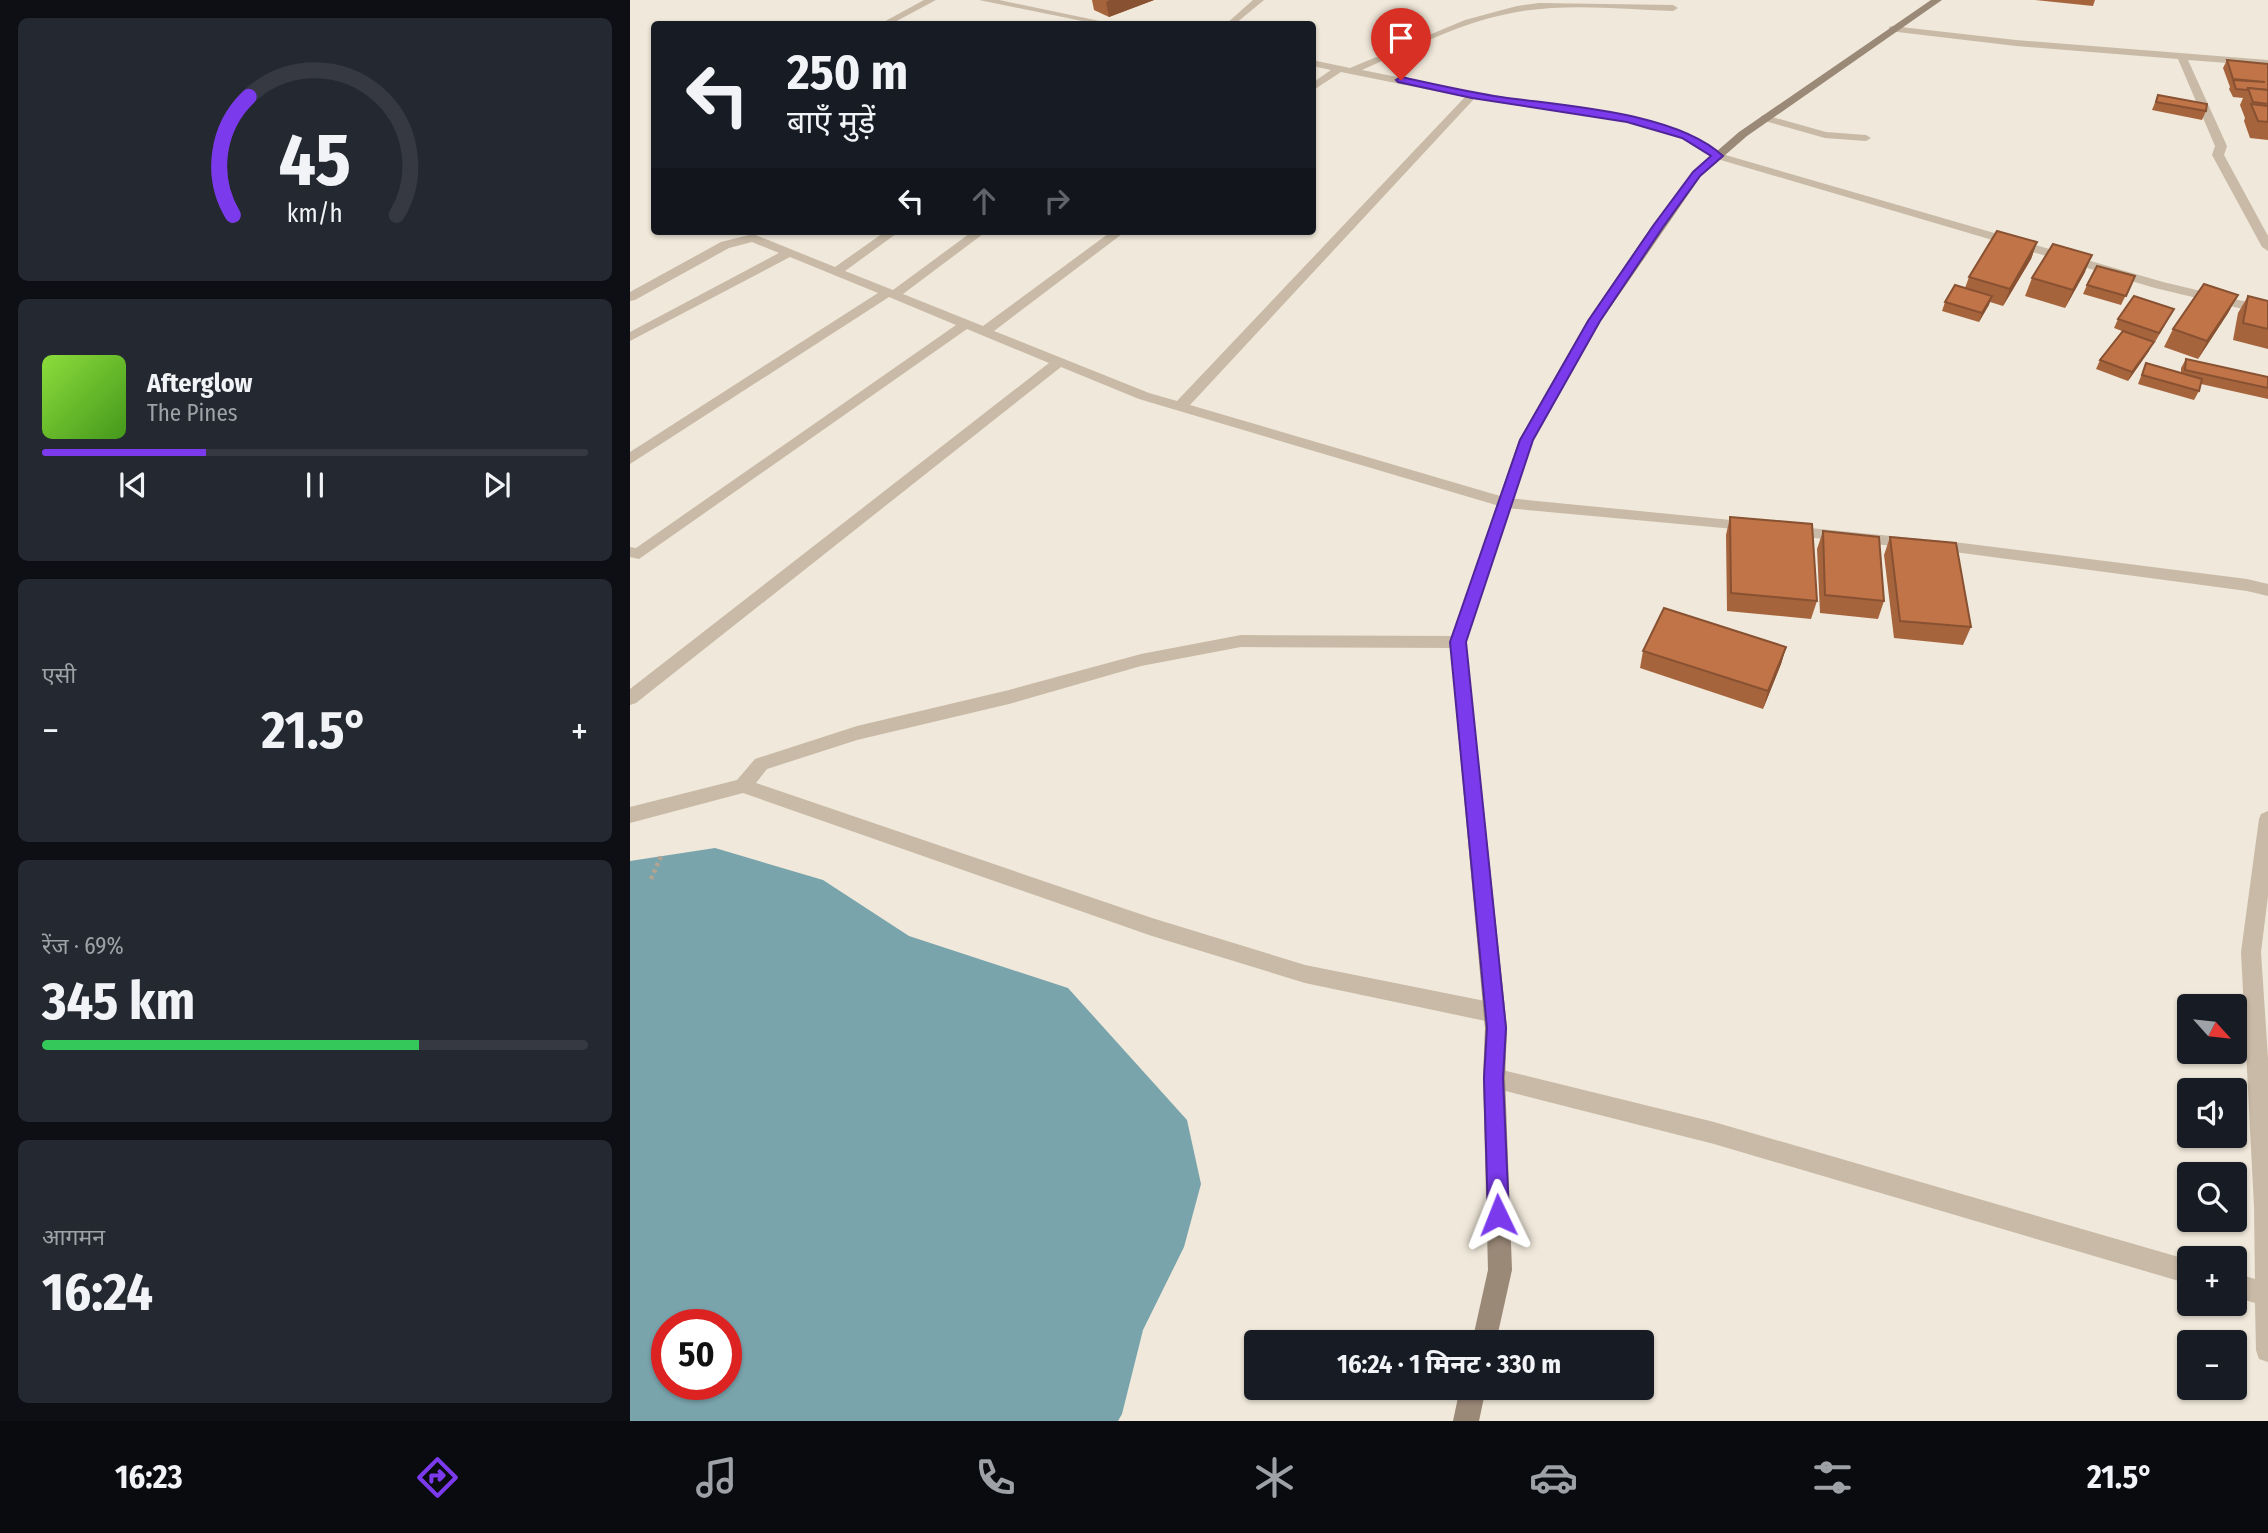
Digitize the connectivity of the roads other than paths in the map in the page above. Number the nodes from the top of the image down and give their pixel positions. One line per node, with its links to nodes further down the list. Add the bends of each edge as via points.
1 (930, 0): 7 (street)
2 (984, 0): 6 (street)
3 (1259, 0): 10 (street)
4 (1937, 0): 11 (main road)
5 (1673, 8): 16 (street, via 1539,6 1507,11)
6 (1054, 14): 8 (street); 9 (street)
7 (891, 21)
8 (1042, 21)
9 (1092, 21)
10 (1234, 21)
11 (1892, 29): 12 (street); 19 (main road)
12 (2182, 57): 13 (street); 25 (street, via 2221,146 2218,155)
13 (2268, 63)
14 (1316, 64): 15 (street)
15 (1340, 68): 16 (street); 17 (street)
16 (1353, 71): 18 (street)
17 (1316, 85)
18 (1472, 95): 21 (street, via 1628,119 1685,136); 35 (street)
19 (1765, 118): 20 (street, via 1825,135); 21 (main road)
20 (1866, 138)
21 (1717, 156): 30 (street, via 2159,285); 37 (main road, via 1697,174 1658,226 1594,321 1527,440)
22 (888, 235): 27 (street)
23 (975, 235): 28 (street)
24 (1115, 235): 32 (street)
25 (2268, 247)
26 (790, 252): 27 (street); 29 (street, via 753,238 725,246); 33 (street)
27 (837, 271): 28 (street)
28 (892, 293): 31 (street); 36 (street)
29 (630, 297)
30 (2268, 310)
31 (967, 323): 32 (street); 38 (street, via 639,554)
32 (985, 331): 34 (street)
33 (630, 337)
34 (1060, 361): 35 (street); 41 (street)
35 (1180, 407): 37 (street)
36 (630, 458)
37 (1506, 503): 39 (street, via 1962,548); 40 (main road)
38 (630, 552)
39 (2268, 590)
40 (1458, 642): 42 (street, via 1241,641 1141,660 857,733 761,764); 45 (main road)
41 (630, 698)
42 (743, 786): 43 (street); 45 (street, via 1152,928 1305,974)
43 (630, 815)
44 (2268, 819): 47 (street, via 2251,952)
45 (1495, 1013): 46 (main road)
46 (1494, 1078): 48 (street, via 1714,1133); 51 (main road, via 1500,1270)
47 (2267, 1208): 50 (street)
48 (2177, 1268)
49 (2247, 1289): 50 (street)
50 (2267, 1295): 52 (street)
51 (1486, 1330)
52 (2268, 1350)
53 (1470, 1400): 54 (main road)
54 (1466, 1421)

